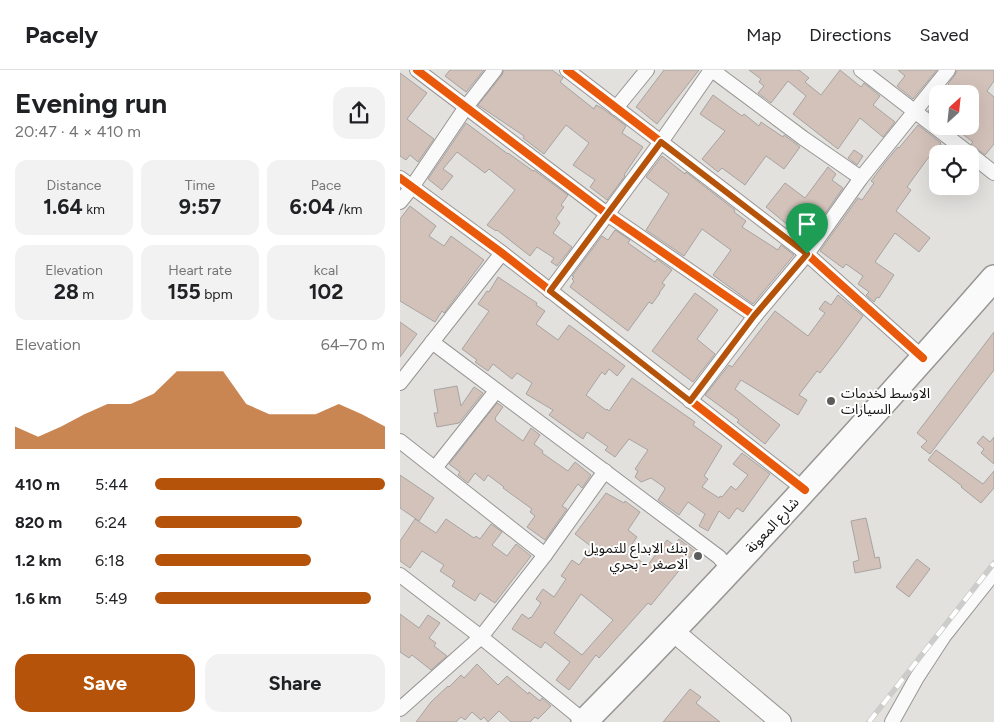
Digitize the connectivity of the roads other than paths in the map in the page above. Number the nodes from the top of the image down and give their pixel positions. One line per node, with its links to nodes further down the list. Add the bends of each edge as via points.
1 (417, 70): 8 (street)
2 (495, 70): 8 (street)
3 (567, 70): 9 (street)
4 (648, 70): 9 (street)
5 (712, 70): 11 (street); 16 (street)
6 (861, 70): 10 (street)
7 (948, 70): 10 (street)
8 (466, 107): 17 (street); 19 (street)
9 (616, 108): 11 (street)
10 (916, 112): 12 (street); 16 (street)
11 (661, 142): 19 (street); 21 (street)
12 (958, 145)
13 (979, 161): 14 (street)
14 (994, 173)
15 (400, 178): 17 (street)
16 (861, 178): 21 (street)
17 (412, 187): 18 (street); 20 (street)
18 (400, 202)
19 (607, 214): 23 (street); 25 (street)
20 (502, 253): 23 (street); 26 (street)
21 (807, 254): 25 (street); 27 (street)
22 (994, 278): 27 (highway, شارع المعونة)
23 (550, 291): 30 (street)
24 (994, 299): 39 (highway, شارع المعونة, via 830,488)
25 (754, 316): 30 (street)
26 (432, 342): 28 (street); 29 (street)
27 (923, 358): 34 (highway, شارع المعونة)
28 (400, 383)
29 (496, 391): 32 (street); 33 (street)
30 (690, 401): 34 (street)
31 (400, 441): 32 (street)
32 (435, 468): 35 (street)
33 (605, 471): 35 (street); 36 (street, via 719,557)
34 (805, 490): 36 (highway, شارع المعونة)
35 (545, 555): 40 (street)
36 (730, 570): 39 (highway, شارع المعونة)
37 (994, 573): 44 (street, via 944,636)
38 (400, 575): 40 (street)
39 (678, 636): 42 (highway, شارع المعونة); 43 (street)
40 (481, 637): 41 (street); 42 (street)
41 (400, 709)
42 (592, 722)
43 (781, 722)
44 (892, 722)

